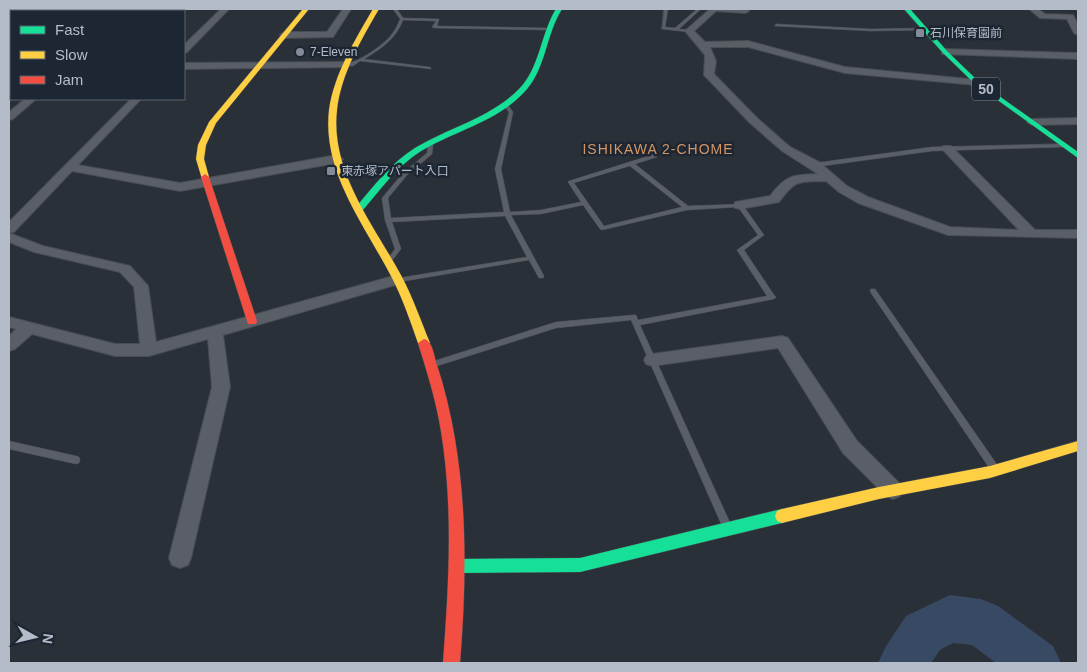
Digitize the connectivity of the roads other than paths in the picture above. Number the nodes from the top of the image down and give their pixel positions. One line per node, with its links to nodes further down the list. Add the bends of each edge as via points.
1 (9, 9): 12 (lane)
2 (225, 9): 23 (street)
3 (306, 9): 21 (main road)
4 (347, 9): 21 (street, via 330,35)
5 (376, 9): 28 (main road)
6 (395, 9): 14 (lane)
7 (559, 9): 17 (main road)
8 (666, 9): 18 (lane, via 663,28)
9 (699, 9): 18 (lane)
10 (907, 9): 16 (main road, 50)
11 (1033, 9): 20 (street, via 1043,16 1070,17)
12 (23, 10)
13 (745, 11): 19 (street, via 714,10)
14 (402, 20): 17 (lane, via 438,20 434,27); 26 (lane, via 388,42)
15 (776, 25): 16 (lane)
16 (924, 29): 24 (main road, 50)
17 (545, 30): 34 (main road, via 532,76)
18 (676, 30): 19 (lane)
19 (689, 31): 22 (street)
20 (1078, 33)
21 (284, 35): 27 (main road)
22 (703, 45): 31 (street, via 748,44 845,70); 45 (street, via 713,63 709,75 786,149)
23 (185, 49)
24 (945, 52): 25 (street); 31 (main road, 50)
25 (1078, 56)
26 (359, 60): 28 (lane); 30 (lane)
27 (259, 65): 28 (street); 29 (street); 48 (main road, via 206,134 200,159)
28 (345, 65): 43 (main road, via 333,108)
29 (185, 66)
30 (429, 68)
31 (976, 82): 37 (main road, 50)
32 (30, 100): 35 (street)
33 (135, 100): 46 (street)
34 (505, 105): 38 (main road); 53 (lane, via 511,112 498,169)
35 (9, 117)
36 (1078, 121): 37 (street)
37 (1032, 122): 39 (main road, 50)
38 (430, 144): 52 (main road, via 401,162); 54 (lane, via 430,152 384,198)
39 (1066, 146): 40 (lane); 42 (main road, 50)
40 (947, 148): 45 (lane); 56 (street)
41 (655, 156): 44 (lane)
42 (1078, 156)
43 (337, 160): 48 (street); 52 (main road)
44 (631, 164): 49 (lane, via 570,182); 51 (lane)
45 (814, 165): 47 (street)
46 (70, 167): 48 (street, via 169,187); 55 (street)
47 (827, 177): 50 (street, via 798,178 786,183 774,199); 56 (street, via 863,200 948,231)
48 (207, 184): 64 (main road)
49 (584, 203): 51 (lane, via 602,228); 53 (lane, via 541,212)
50 (740, 205): 51 (lane); 66 (lane, via 761,235 740,250 772,297)
51 (686, 208)
52 (359, 209): 60 (main road)
53 (507, 214): 54 (lane); 59 (lane)
54 (388, 220): 60 (lane, via 398,249)
55 (9, 229)
56 (1031, 234): 57 (street)
57 (1078, 234)
58 (9, 237): 70 (street, via 39,249 125,269 141,286)
59 (531, 258): 61 (lane); 62 (lane)
60 (388, 262): 62 (main road)
61 (541, 276)
62 (397, 280): 64 (street); 72 (main road, via 413,311)
63 (873, 291): 76 (lane)
64 (252, 321): 68 (street)
65 (9, 322): 67 (street)
66 (636, 324): 71 (lane); 72 (lane, via 633,317 556,325)
67 (29, 327): 69 (street); 70 (street, via 115,350)
68 (214, 333): 70 (street); 79 (street, via 221,387)
69 (9, 345)
70 (149, 350)
71 (652, 360): 77 (street, via 782,342 850,448); 78 (lane)
72 (432, 364): 80 (main road, via 447,419 455,473)
73 (9, 445): 75 (lane)
74 (1078, 446): 76 (main road)
75 (76, 460)
76 (996, 470): 77 (main road)
77 (893, 490): 78 (main road)
78 (728, 530): 80 (main road, via 580,565)
79 (180, 558)
80 (458, 566): 81 (main road)
81 (452, 663)

